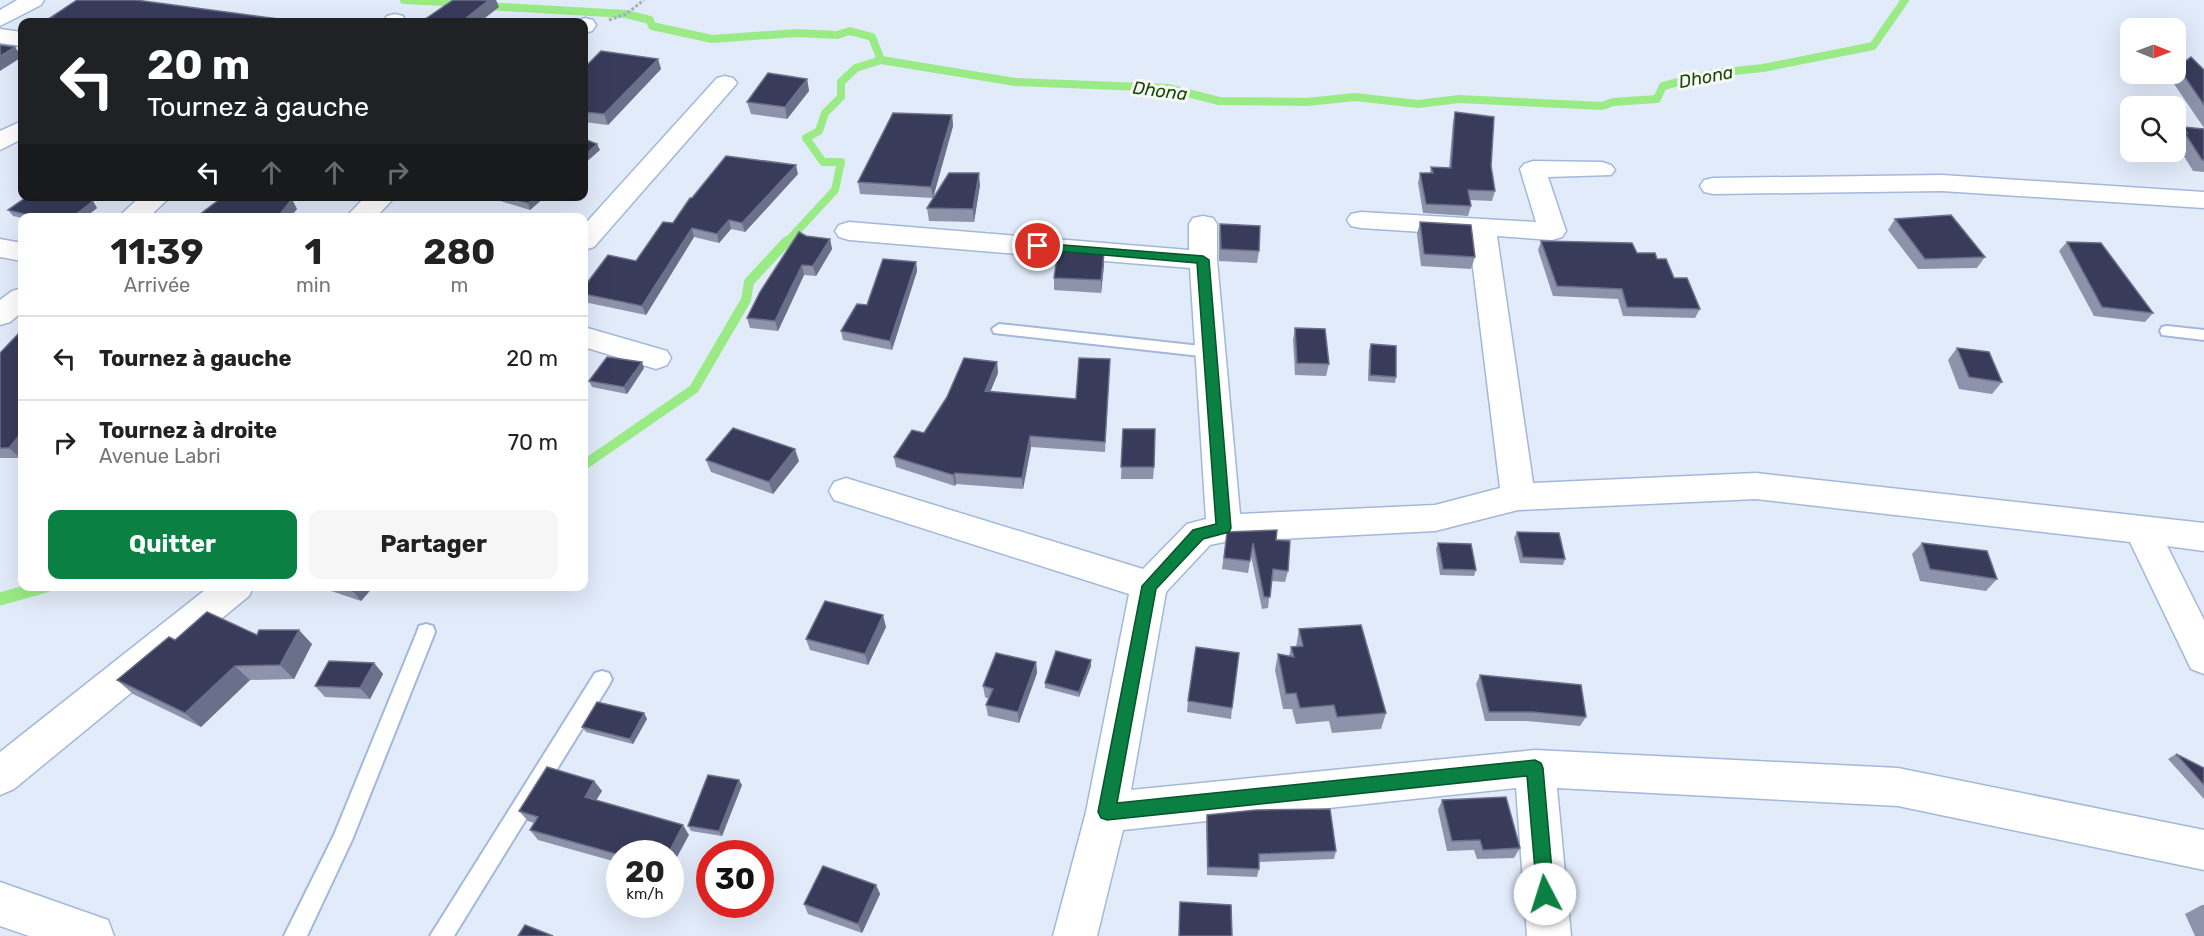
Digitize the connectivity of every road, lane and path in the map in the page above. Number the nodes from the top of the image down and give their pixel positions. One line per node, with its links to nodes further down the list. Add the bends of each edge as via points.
1 (33, 0): 3 (street)
2 (644, 0): 4 (path, via 626,14)
3 (0, 19)
4 (588, 25)
5 (0, 36): 6 (street)
6 (18, 38)
7 (725, 83): 21 (street)
8 (18, 131): 9 (street)
9 (0, 142)
10 (1602, 170): 19 (street, via 1533,169 1552,231)
11 (1713, 186): 12 (street, via 1942,183)
12 (2204, 200)
13 (152, 201): 15 (street)
14 (377, 201): 16 (street)
15 (136, 213)
16 (364, 213)
17 (1361, 220): 19 (street)
18 (1203, 224): 24 (street)
19 (1482, 228): 34 (street)
20 (849, 231): 24 (street)
21 (588, 237)
22 (0, 248): 23 (street)
23 (18, 251)
24 (1203, 260): 31 (street)
25 (18, 301): 26 (street)
26 (0, 315)
27 (999, 329): 31 (lane)
28 (2167, 331): 29 (lane)
29 (2204, 335)
30 (588, 338): 32 (street)
31 (1210, 352): 35 (street)
32 (656, 358)
33 (846, 491): 38 (street)
34 (1518, 497): 35 (street, via 1436,518); 36 (street, via 1756,486)
35 (1224, 528): 38 (street, via 1198,534)
36 (2142, 531): 37 (street); 41 (street)
37 (2204, 537)
38 (1149, 586): 45 (street)
39 (230, 591): 44 (street)
40 (426, 632): 49 (lane, via 342,840)
41 (2204, 658)
42 (602, 679): 50 (lane)
43 (1535, 768): 45 (street); 46 (street, via 1898,787); 52 (street)
44 (0, 776)
45 (1107, 812): 51 (street)
46 (2204, 850)
47 (0, 904): 48 (street)
48 (92, 936)
49 (295, 936)
50 (441, 936)
51 (1075, 936)
52 (1549, 936)

